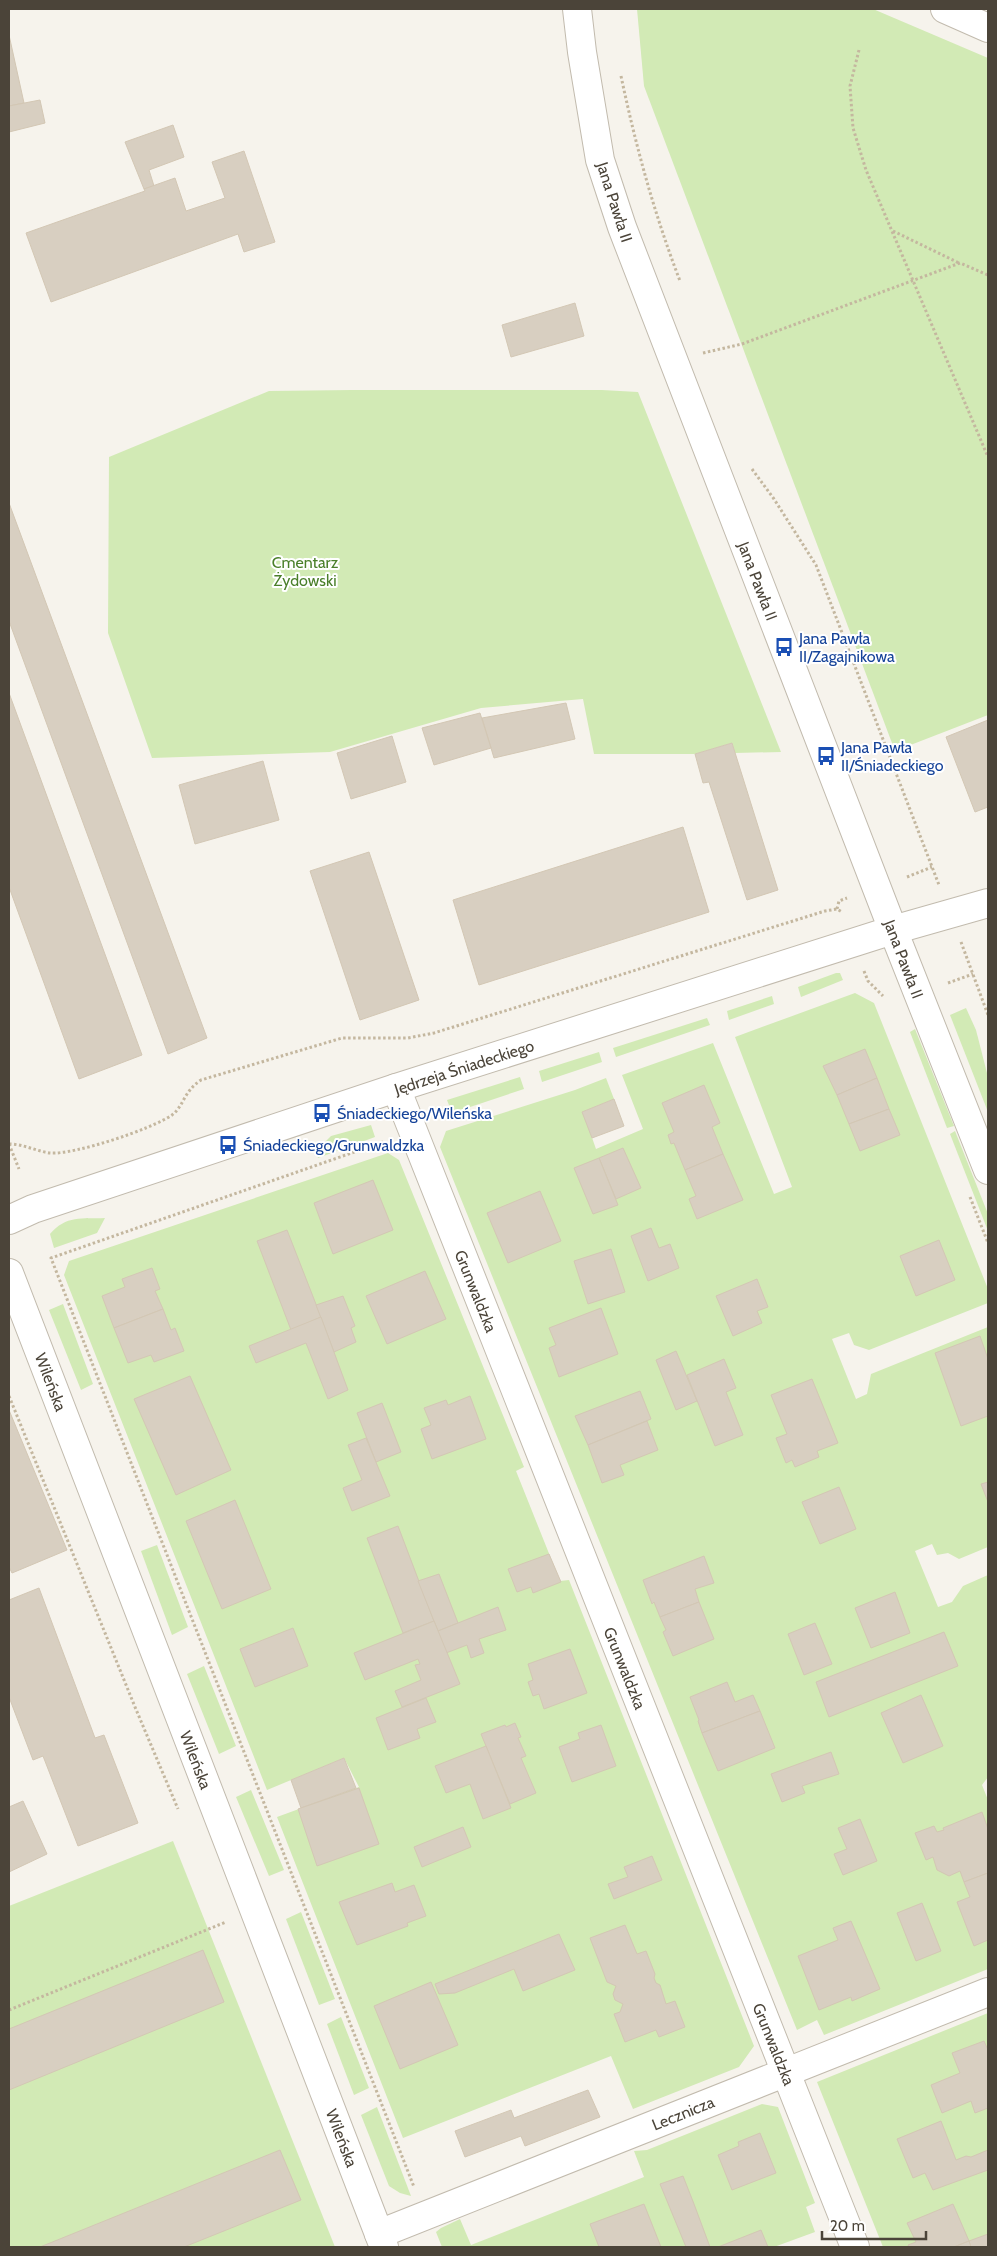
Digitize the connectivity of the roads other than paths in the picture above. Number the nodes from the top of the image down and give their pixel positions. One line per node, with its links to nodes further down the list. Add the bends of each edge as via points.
1 (577, 9): 5 (street, Jana Pawła II, via 600,160 622,227)
2 (945, 9): 3 (street)
3 (988, 28)
4 (988, 903): 5 (street, Jędrzeja Śniadeckiego)
5 (892, 930): 6 (street, Jędrzeja Śniadeckiego); 7 (street, Jana Pawła II)
6 (396, 1088): 8 (street, Jędrzeja Śniadeckiego, via 33,1209); 11 (street, Grunwaldzka)
7 (988, 1170)
8 (9, 1220)
9 (9, 1273): 12 (street, Wileńska)
10 (988, 1992): 11 (street, Lecznicza)
11 (785, 2072): 12 (street, Lecznicza); 13 (street, Grunwaldzka)
12 (381, 2241)
13 (855, 2247)

